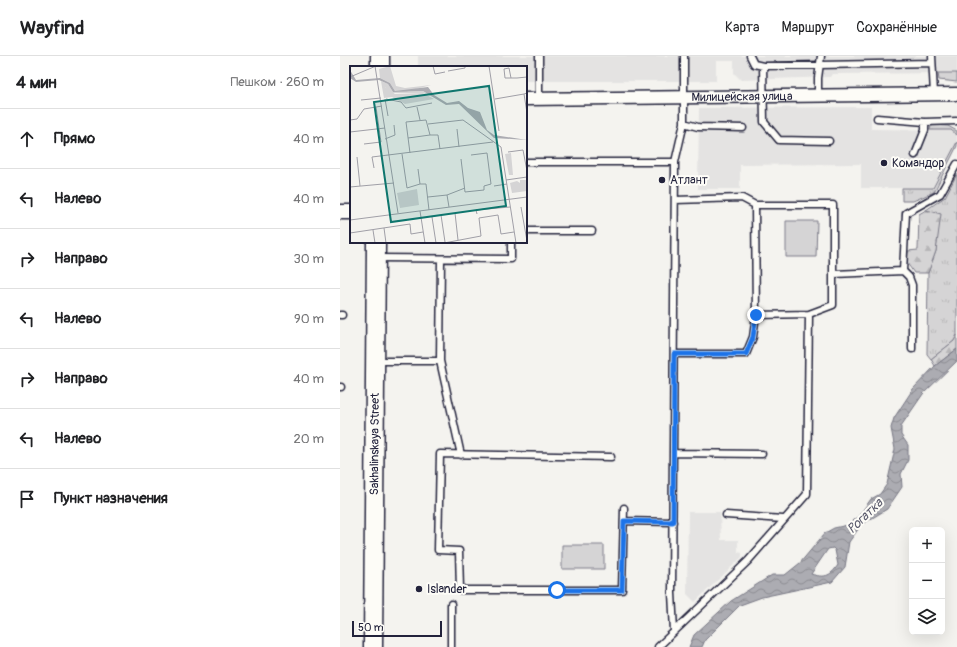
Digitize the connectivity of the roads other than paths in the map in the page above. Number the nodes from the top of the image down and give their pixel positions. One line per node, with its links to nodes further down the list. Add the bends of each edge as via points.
1 (539, 56): 15 (lane)
2 (684, 56): 13 (lane)
3 (750, 56): 8 (lane, via 754,64)
4 (821, 56): 7 (lane)
5 (932, 56): 6 (lane)
6 (932, 63): 7 (lane); 9 (lane)
7 (820, 65): 8 (lane); 12 (lane)
8 (762, 66): 11 (lane)
9 (934, 94): 10 (street, Милицейская улица); 12 (street, Милицейская улица)
10 (957, 94)
11 (763, 96): 12 (street, Милицейская улица); 13 (street, Милицейская улица); 21 (lane, via 764,122 778,140)
12 (818, 96)
13 (684, 97): 15 (street, Милицейская улица); 19 (lane)
14 (527, 99): 15 (street, Милицейская улица)
15 (539, 99)
16 (877, 118): 18 (lane)
17 (957, 121): 18 (lane)
18 (925, 122): 22 (lane, via 925,130)
19 (684, 124): 20 (lane, via 698,127); 24 (lane)
20 (743, 128)
21 (829, 141)
22 (915, 155)
23 (527, 162): 24 (lane)
24 (675, 162): 26 (lane)
25 (957, 164): 33 (lane, via 940,194 906,213)
26 (675, 200): 27 (lane, via 742,198); 38 (lane)
27 (755, 205): 34 (lane, via 833,205); 36 (lane)
28 (527, 231): 29 (lane)
29 (592, 231)
30 (511, 243): 32 (lane, via 511,259)
31 (376, 250): 32 (lane); 39 (main road, Sakhalinskaya Street)
32 (440, 259): 40 (lane)
33 (903, 271): 34 (lane); 37 (lane, via 912,285)
34 (834, 274): 35 (lane, via 833,305)
35 (808, 314): 36 (lane); 47 (lane, via 807,494)
36 (756, 315): 38 (lane, via 753,337 746,354)
37 (912, 349)
38 (674, 354): 41 (lane)
39 (375, 361): 40 (lane); 52 (main road, Sakhalinskaya Street)
40 (440, 361): 43 (lane)
41 (673, 453): 42 (lane); 49 (lane)
42 (762, 454)
43 (462, 455): 44 (lane); 48 (lane, via 440,454 438,502 438,550 459,551 460,590 622,590)
44 (611, 457)
45 (624, 508): 48 (lane)
46 (726, 515): 47 (lane)
47 (783, 519): 51 (lane, via 748,561)
48 (624, 521): 49 (lane)
49 (673, 522): 51 (lane)
50 (451, 604): 53 (lane)
51 (674, 631): 54 (lane)
52 (373, 647)
53 (451, 647)
54 (658, 647)

